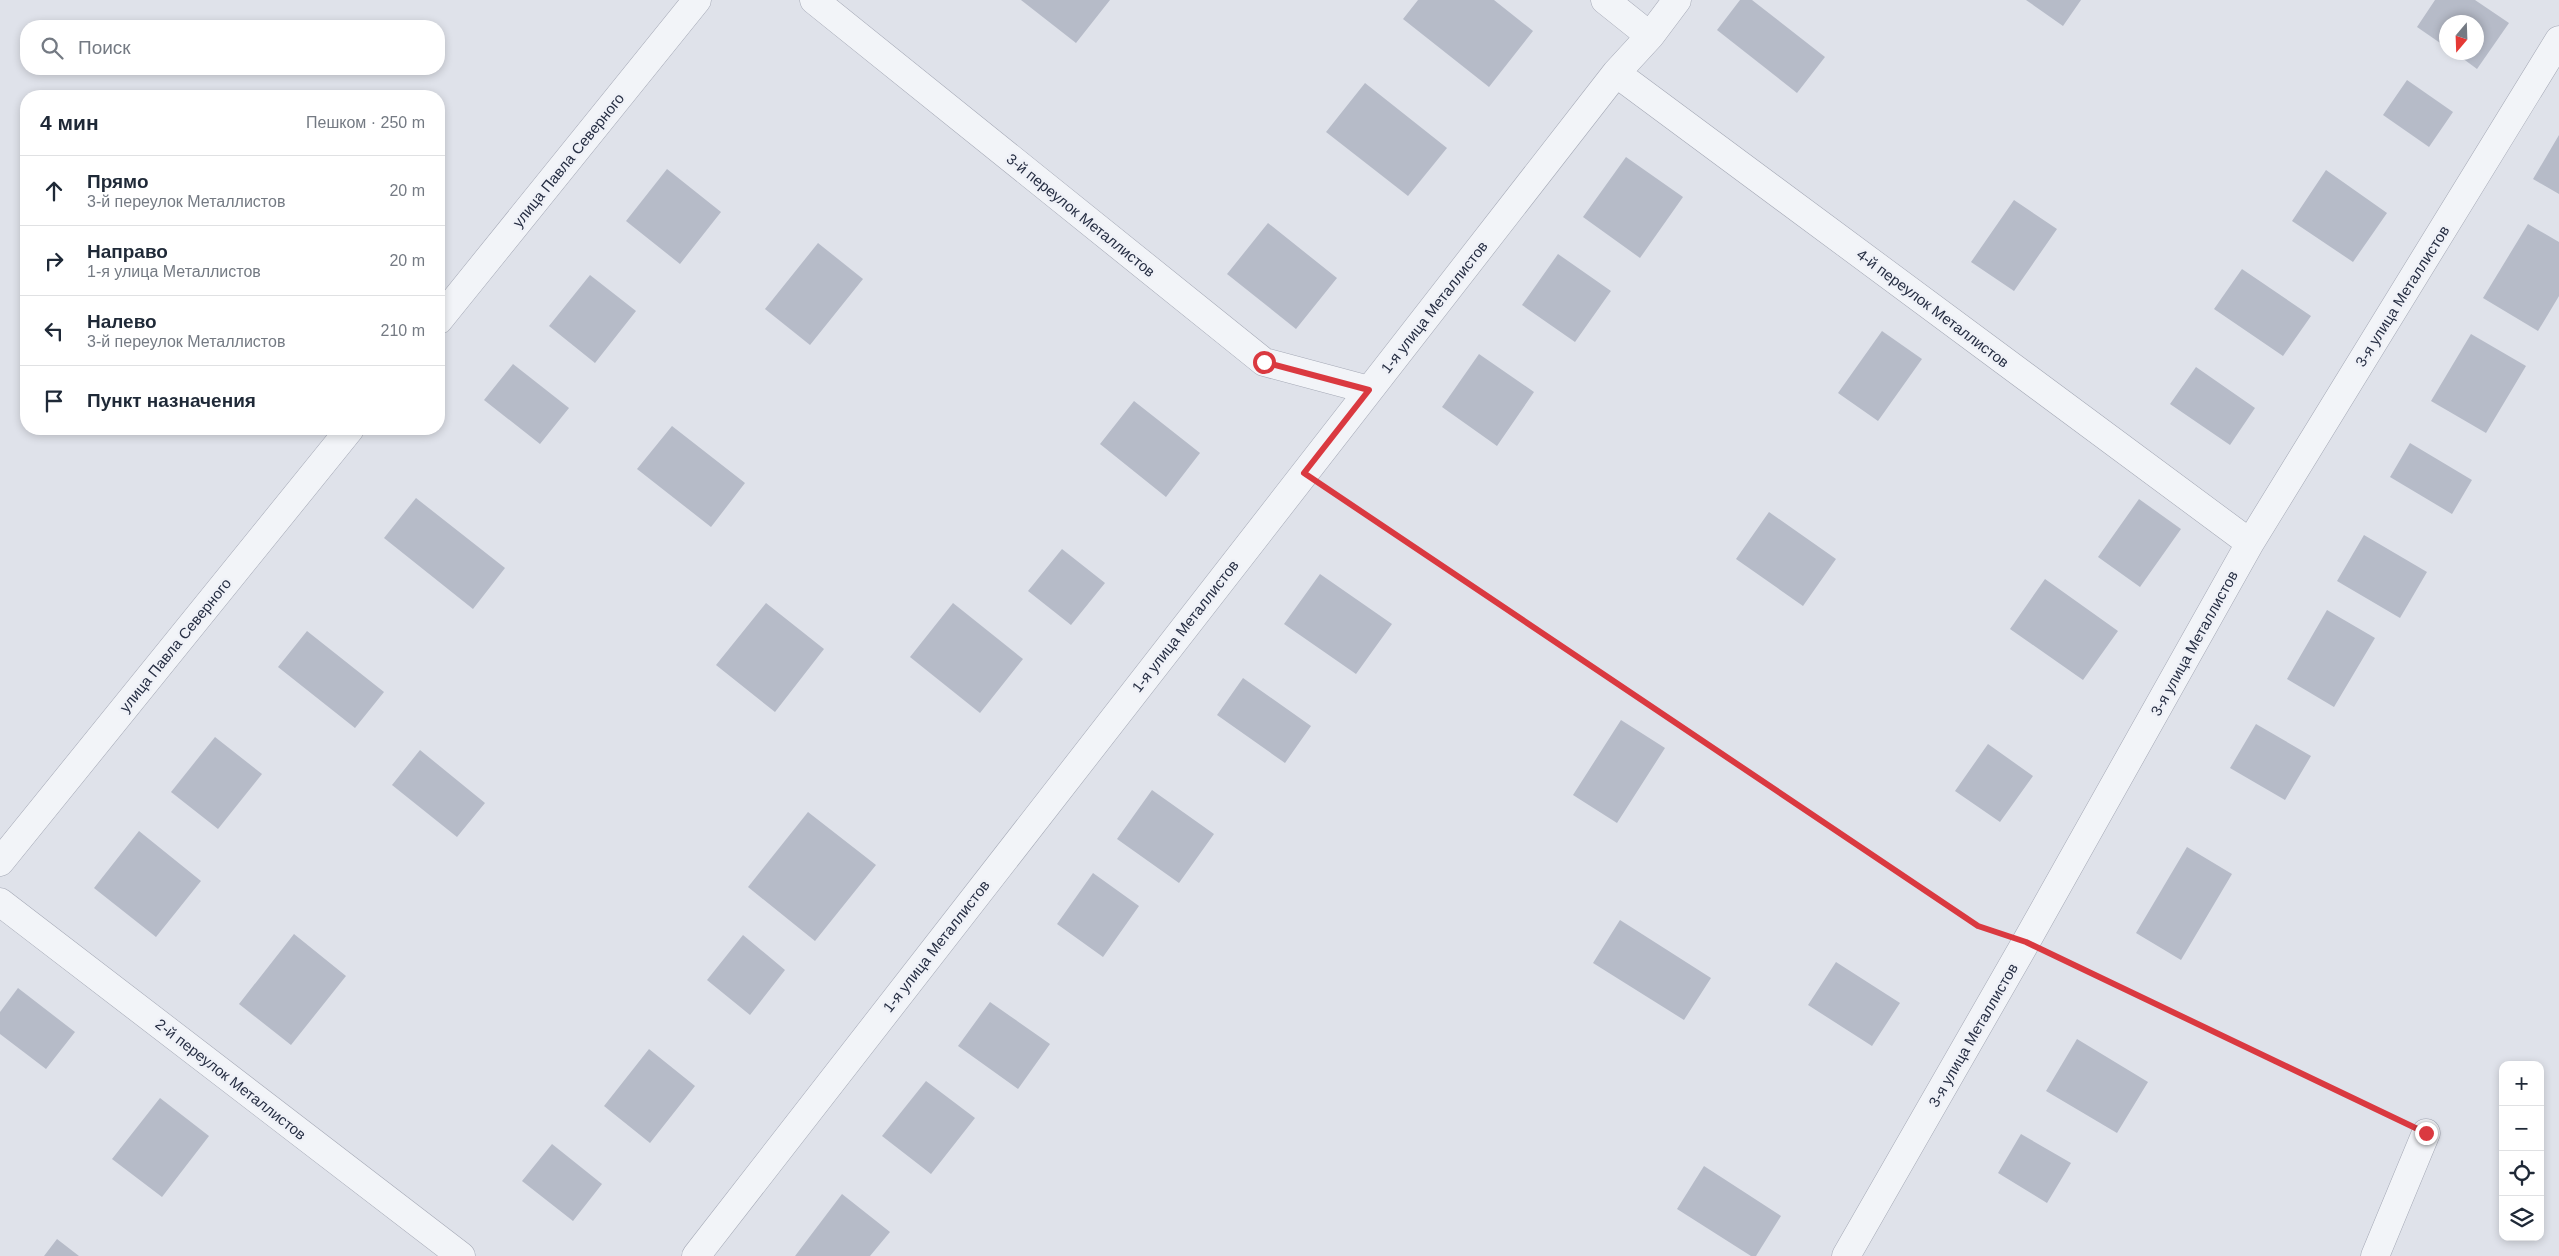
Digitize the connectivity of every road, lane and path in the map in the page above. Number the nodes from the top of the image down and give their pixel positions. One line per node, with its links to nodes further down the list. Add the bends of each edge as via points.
1 (697, 0): 8 (street, улица Павла Северного)
2 (814, 0): 9 (street, 3-й переулок Металлистов, via 1264,362)
3 (1605, 0): 5 (street)
4 (1677, 0): 5 (street, 1-я улица Металлистов)
5 (1650, 36): 7 (street, 1-я улица Металлистов)
6 (2559, 40): 12 (street, 3-я улица Металлистов)
7 (1616, 74): 9 (street, 1-я улица Металлистов); 12 (street, 4-й переулок Металлистов)
8 (445, 313)
9 (1369, 390): 11 (street, 1-я улица Металлистов)
10 (345, 435): 13 (street, улица Павла Северного)
11 (1304, 473): 15 (path, via 1978,926); 18 (street, 1-я улица Металлистов)
12 (2250, 543): 15 (street, 3-я улица Металлистов)
13 (0, 862)
14 (0, 902): 17 (street, 2-й переулок Металлистов)
15 (2026, 942): 16 (path); 19 (street, 3-я улица Металлистов)
16 (2426, 1133): 20 (street)
17 (461, 1256)
18 (696, 1256)
19 (1846, 1256)
20 (2375, 1256)

